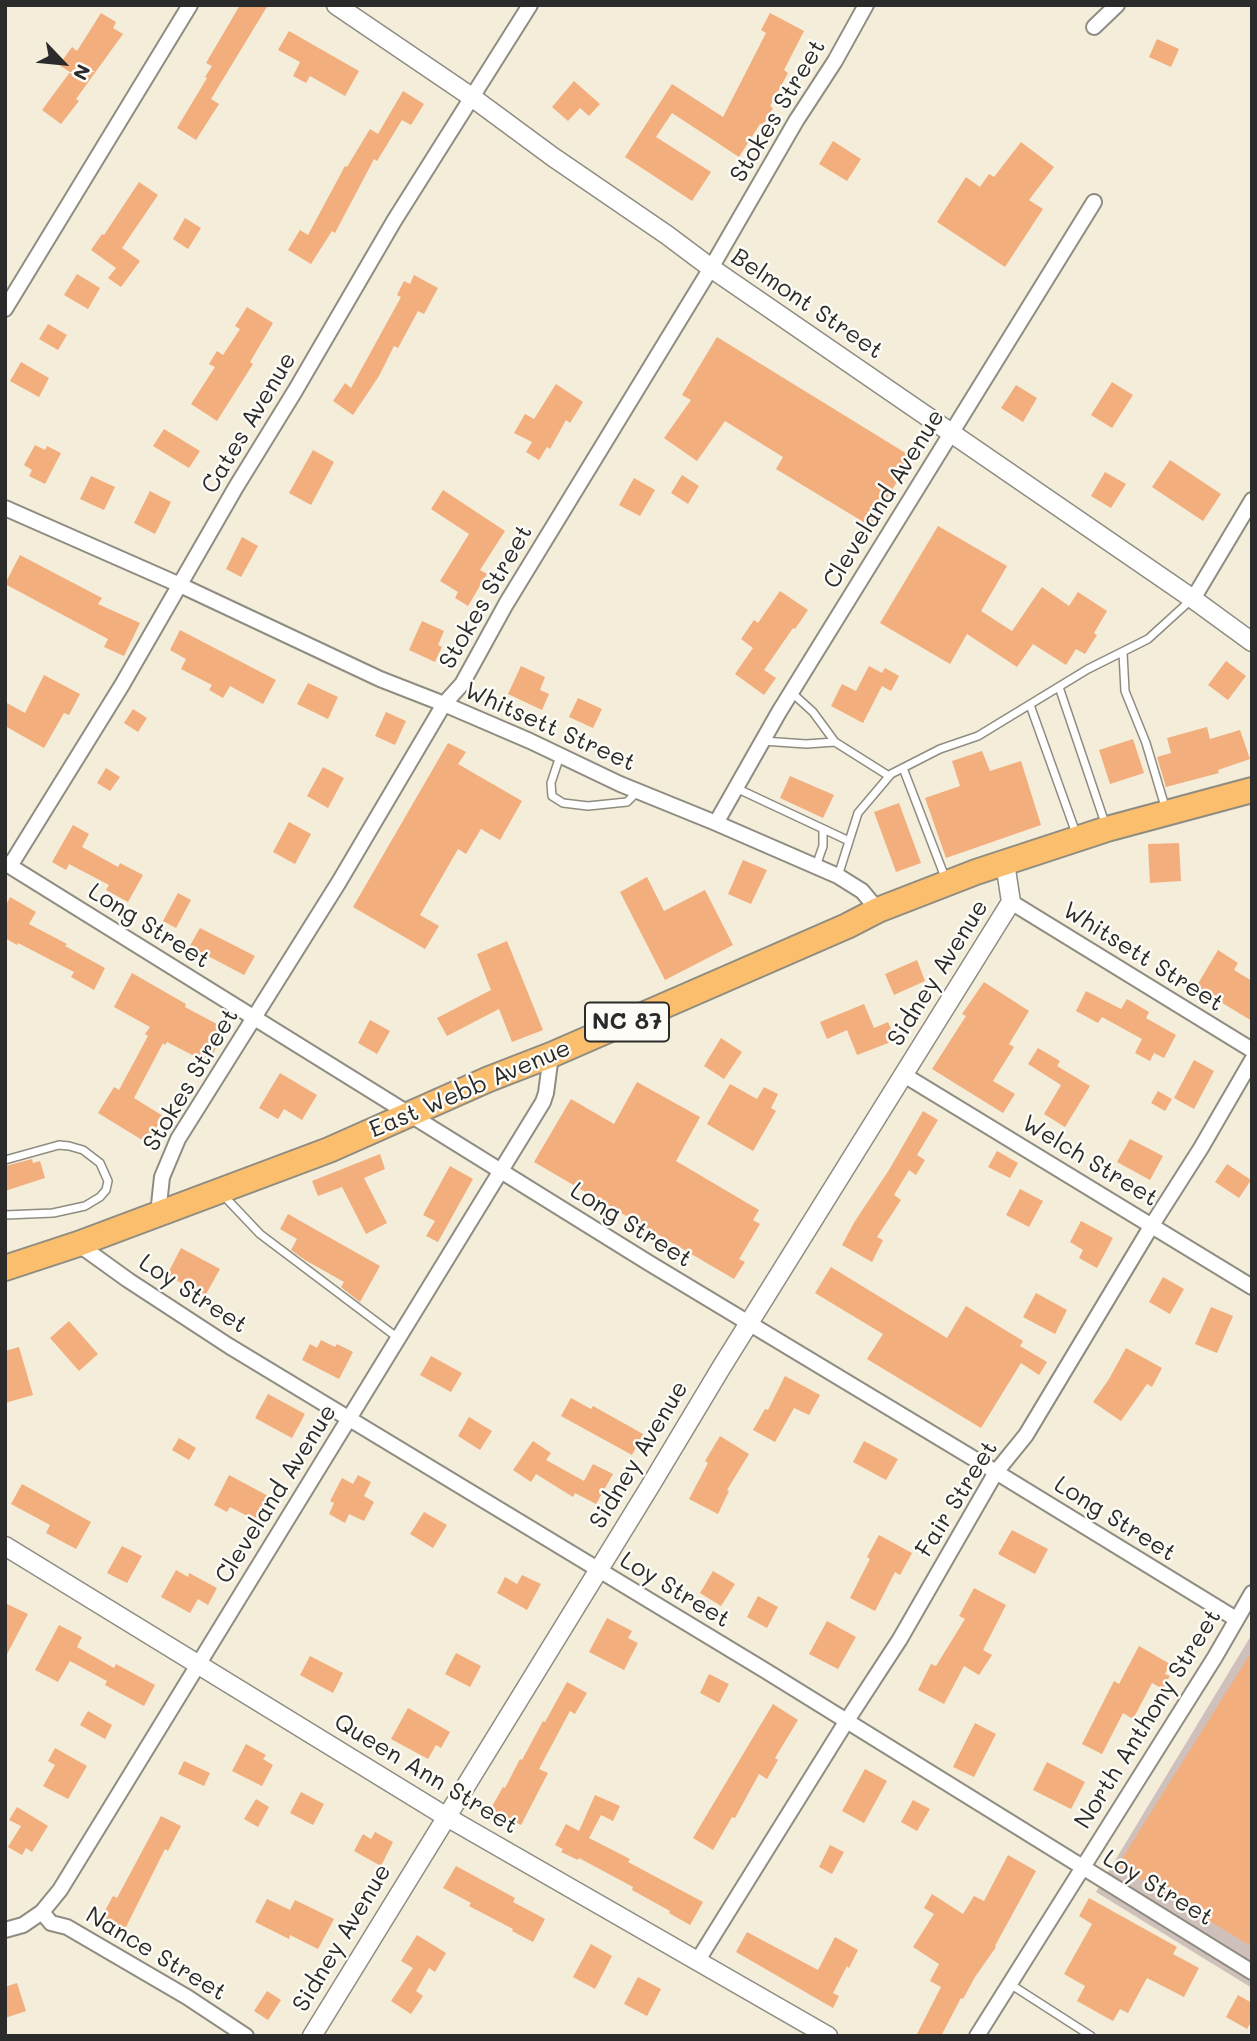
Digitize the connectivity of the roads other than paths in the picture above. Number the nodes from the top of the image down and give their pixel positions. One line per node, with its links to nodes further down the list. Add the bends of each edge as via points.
1 (190, 5): 10 (street)
2 (336, 5): 7 (street, Belmont Street)
3 (530, 5): 7 (street, Cates Avenue)
4 (866, 5): 9 (street, Stokes Street)
5 (1117, 5): 6 (street)
6 (1094, 27)
7 (472, 98): 9 (street, Belmont Street); 14 (street, Cates Avenue, via 394,221)
8 (1094, 202): 11 (street, Cleveland Avenue)
9 (711, 268): 11 (street, Belmont Street); 20 (street, Stokes Street, via 462,684)
10 (5, 309)
11 (951, 434): 15 (street, Belmont Street); 19 (street, Cleveland Avenue)
12 (1252, 500): 15 (street)
13 (5, 508): 14 (street, Whitsett Street)
14 (180, 585): 20 (street, Whitsett Street, via 380,679); 37 (street, Cates Avenue)
15 (1192, 599): 16 (street, Belmont Street); 17 (lane, via 1148,639)
16 (1252, 642)
17 (1123, 653): 18 (lane); 30 (lane, via 1125,691)
18 (1059, 687): 21 (lane); 33 (lane)
19 (791, 692): 22 (street, Cleveland Avenue); 23 (lane)
20 (444, 704): 24 (street, Whitsett Street); 43 (street, Stokes Street)
21 (1031, 705): 25 (lane, via 978,736); 34 (lane)
22 (762, 741): 23 (lane); 27 (street, Cleveland Avenue)
23 (835, 742): 26 (lane)
24 (560, 756): 29 (street, Whitsett Street); 29 (lane, via 551,783 552,796 563,803 627,802)
25 (903, 768): 26 (lane); 40 (lane)
26 (889, 776): 35 (lane, via 858,813)
27 (736, 788): 31 (street, Cleveland Avenue); 32 (lane)
28 (1252, 790): 30 (highway, East Webb Avenue / NC 87)
29 (638, 791): 31 (street, Whitsett Street)
30 (1167, 813): 33 (highway, East Webb Avenue / NC 87)
31 (716, 823): 38 (street, Whitsett Street)
32 (822, 829): 35 (lane); 38 (lane)
33 (1107, 830): 34 (highway, East Webb Avenue / NC 87)
34 (1079, 839): 36 (highway, East Webb Avenue / NC 87)
35 (849, 841): 39 (lane)
36 (1005, 863): 40 (highway, East Webb Avenue / NC 87); 41 (street)
37 (7, 865): 43 (street, Long Street)
38 (816, 866): 39 (street, Whitsett Street)
39 (838, 876): 42 (street, Whitsett Street, via 862,891)
40 (948, 884): 42 (highway, East Webb Avenue / NC 87)
41 (1011, 902): 44 (street, Whitsett Street); 47 (street, Sidney Avenue)
42 (878, 910): 45 (highway, East Webb Avenue / NC 87)
43 (254, 1018): 48 (street, Long Street); 53 (street, Stokes Street, via 178,1139 162,1177)
44 (1252, 1050)
45 (551, 1055): 48 (highway, East Webb Avenue / NC 87); 50 (street, Cleveland Avenue, via 543,1102)
46 (1252, 1060): 54 (street, Fair Street)
47 (904, 1075): 54 (street, Welch Street); 58 (street, Sidney Avenue)
48 (410, 1114): 50 (street, Long Street); 51 (highway, East Webb Avenue / NC 87)
49 (5, 1160): 52 (lane, via 69,1146 100,1163 108,1181 100,1197 85,1206 53,1213)
50 (501, 1172): 58 (street, Long Street); 59 (street, Cleveland Avenue)
51 (219, 1191): 53 (highway, East Webb Avenue / NC 87); 59 (lane, via 260,1234)
52 (5, 1214)
53 (158, 1214): 55 (highway, East Webb Avenue / NC 87)
54 (1152, 1225): 57 (street, Welch Street); 61 (street, Fair Street, via 1026,1435)
55 (78, 1244): 56 (highway, East Webb Avenue / NC 87); 60 (street, Loy Street)
56 (5, 1268)
57 (1252, 1287)
58 (749, 1324): 61 (street, Long Street); 63 (street, Sidney Avenue)
59 (399, 1338): 60 (street, Cleveland Avenue)
60 (349, 1419): 63 (street, Loy Street); 66 (street, Cleveland Avenue)
61 (996, 1472): 65 (street, Long Street); 67 (street, Fair Street, via 900,1639)
62 (7, 1550): 66 (street, Queen Ann Street)
63 (597, 1570): 67 (street, Loy Street); 68 (street, Sidney Avenue)
64 (1252, 1592): 65 (street, North Anthony Street)
65 (1236, 1619): 69 (street, North Anthony Street)
66 (199, 1664): 68 (street, Queen Ann Street); 70 (street, Cleveland Avenue)
67 (846, 1722): 69 (street, Loy Street); 72 (street, Fair Street)
68 (445, 1816): 72 (street, Queen Ann Street); 76 (street, Sidney Avenue)
69 (1082, 1868): 73 (street, Loy Street); 74 (street, North Anthony Street)
70 (42, 1912): 71 (street, Cleveland Avenue); 75 (street, Nance Street, via 51,1923 67,1927)
71 (5, 1930)
72 (698, 1960): 77 (street, Queen Ann Street)
73 (1252, 1972)
74 (1009, 1983): 78 (street, North Anthony Street); 79 (lane)
75 (246, 2036)
76 (312, 2036)
77 (828, 2036)
78 (977, 2036)
79 (1091, 2036)

